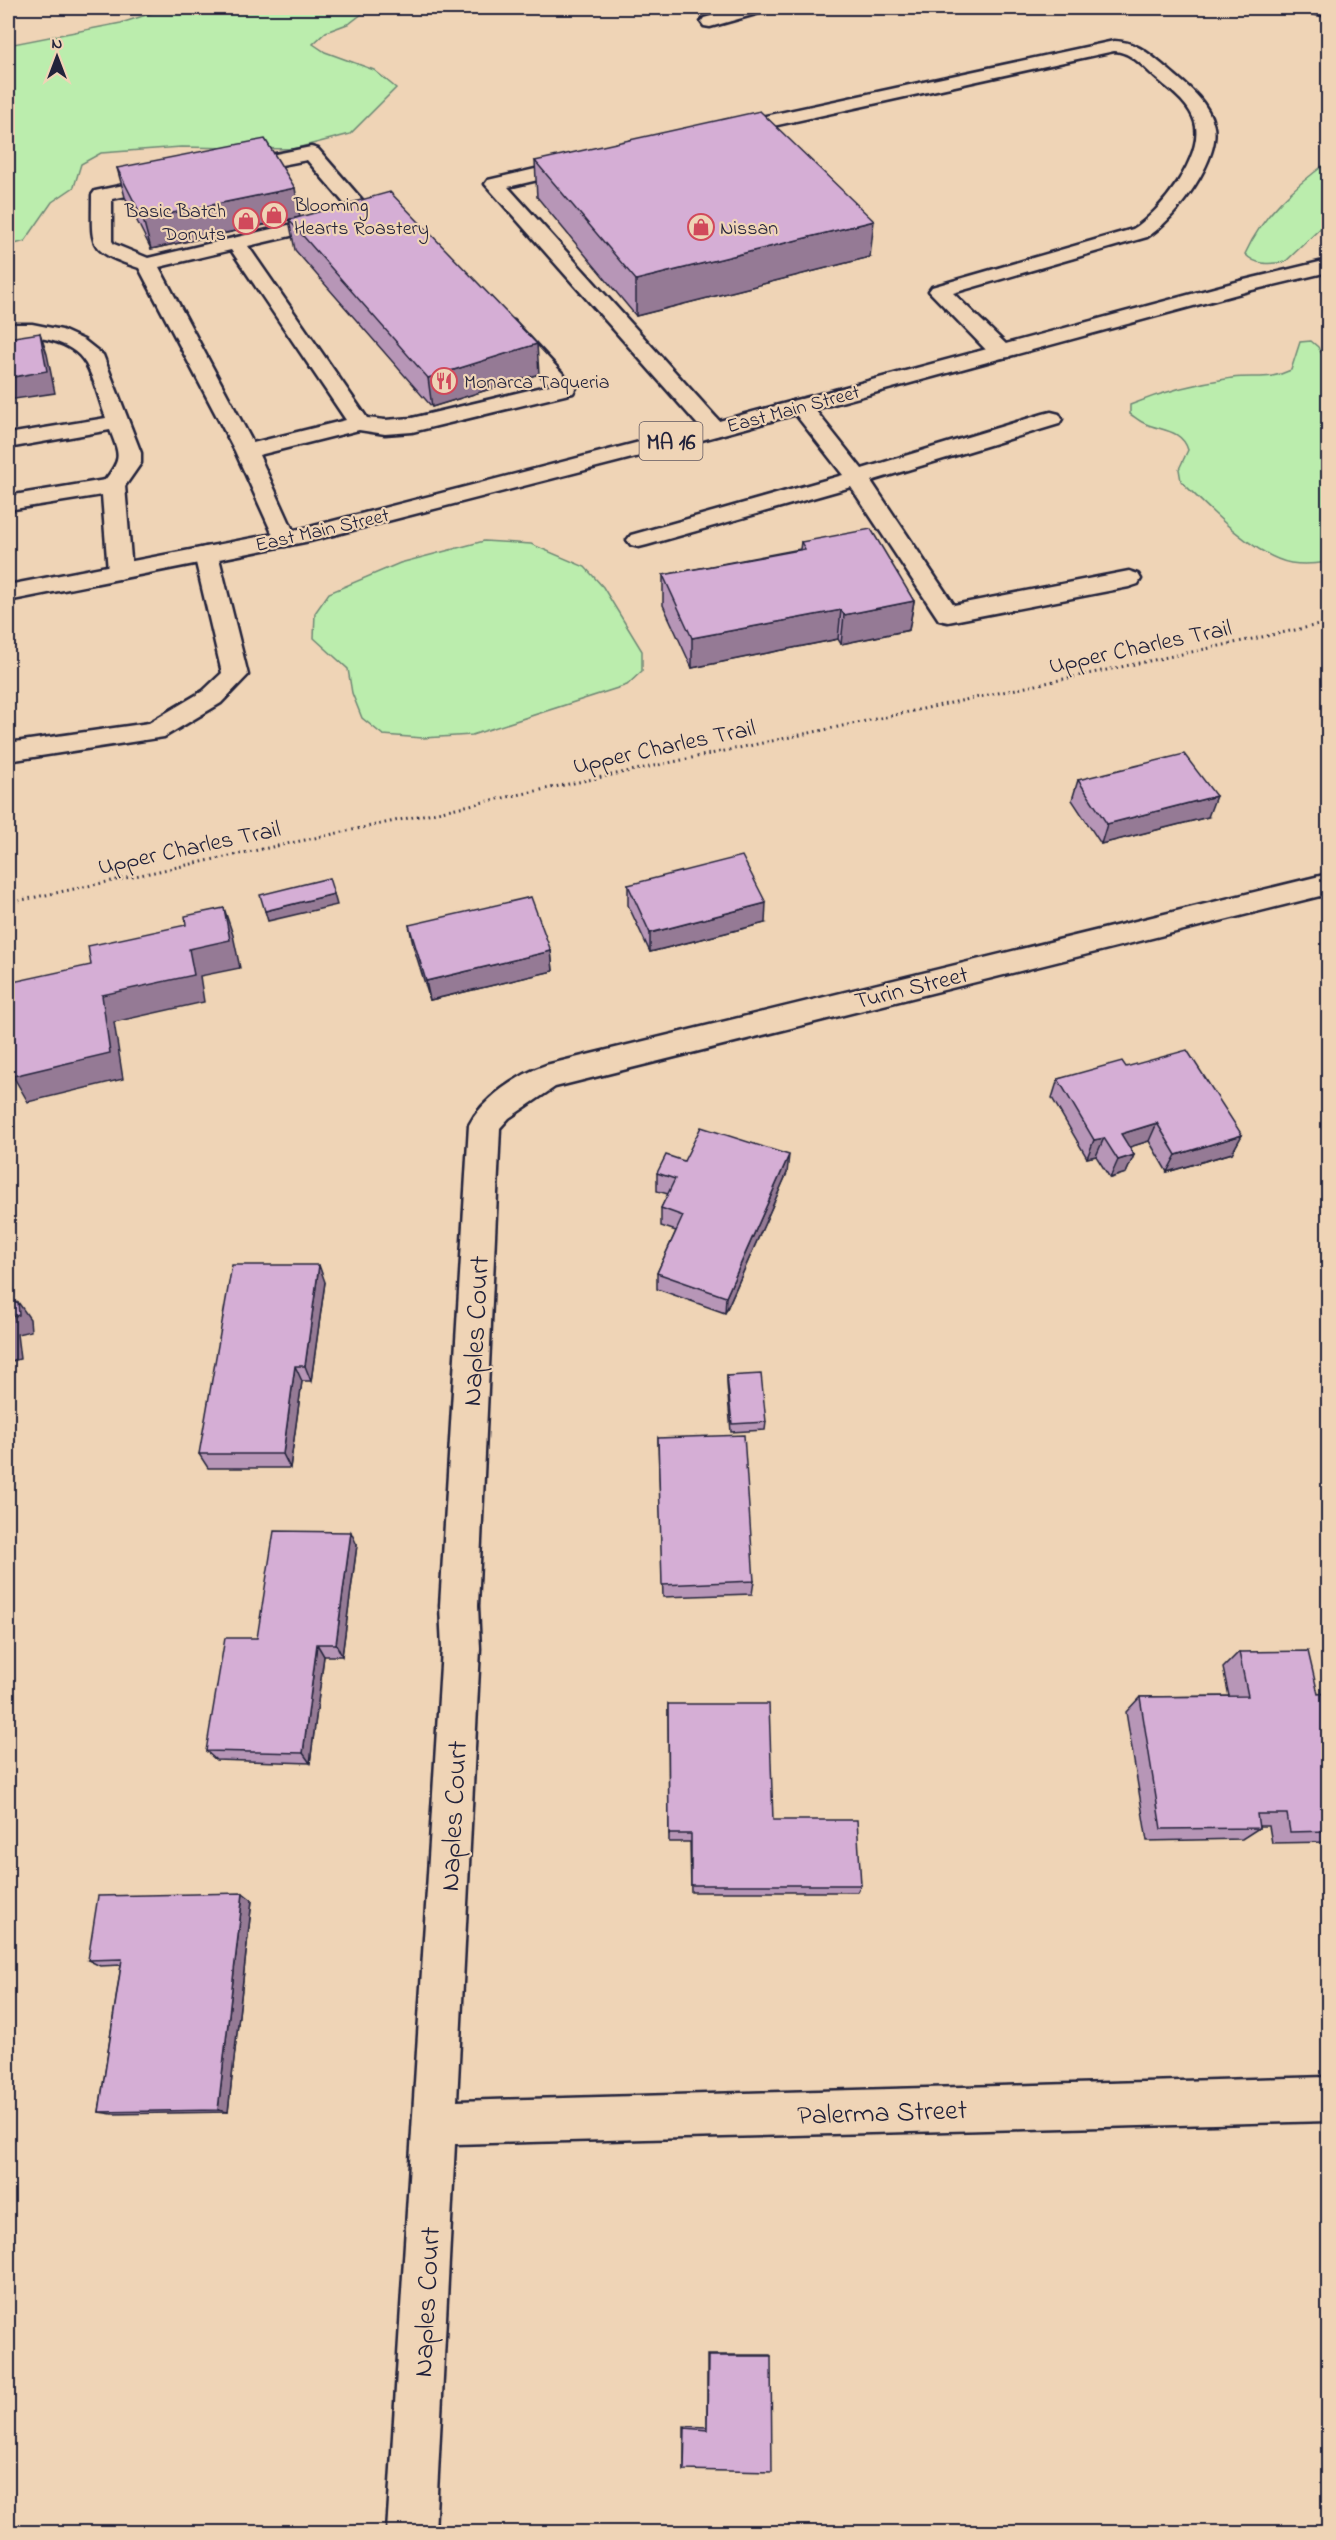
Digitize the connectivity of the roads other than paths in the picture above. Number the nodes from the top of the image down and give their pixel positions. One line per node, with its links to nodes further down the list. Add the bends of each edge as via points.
1 (757, 8): 4 (street)
2 (1313, 8): 3 (street)
3 (1329, 11)
4 (710, 22)
5 (705, 136): 14 (street, via 1114,46 1133,48 1190,98 1201,115 1206,141 1187,183 1155,224 1140,233 939,291)
6 (600, 160): 19 (street, via 495,184)
7 (218, 172): 9 (street, via 312,153 372,212)
8 (183, 179): 10 (street, via 102,195 102,241 130,260)
9 (236, 243): 10 (street); 18 (street)
10 (147, 264): 21 (street)
11 (1328, 267): 14 (street, East Main Street / MA 16)
12 (494, 310): 18 (street, via 565,388 412,425 394,428)
13 (8, 330): 17 (street, via 44,331 85,349 95,360)
14 (1001, 352): 15 (street, East Main Street / MA 16)
15 (800, 406): 19 (street, East Main Street / MA 16); 22 (street)
16 (1051, 419): 22 (street)
17 (119, 422): 20 (street); 23 (street, via 130,463)
18 (358, 423): 21 (street)
19 (714, 429): 25 (street, East Main Street / MA 16)
20 (8, 441)
21 (246, 451): 25 (street)
22 (857, 478): 26 (street); 29 (street, via 948,614)
23 (113, 486): 24 (street); 28 (street)
24 (8, 503)
25 (285, 539): 27 (street, East Main Street / MA 16)
26 (639, 540)
27 (206, 554): 28 (street, East Main Street / MA 16); 31 (street, via 235,675 212,698 155,731)
28 (120, 571): 30 (street, East Main Street / MA 16)
29 (1129, 579)
30 (8, 593)
31 (8, 752)
32 (1329, 884): 33 (street, Turin Street, via 546,1077)
33 (501, 1106): 35 (street, Naples Court, via 485,1125)
34 (1329, 2099): 35 (street, Palerma Street)
35 (435, 2123): 36 (street, Naples Court)
36 (411, 2532)

